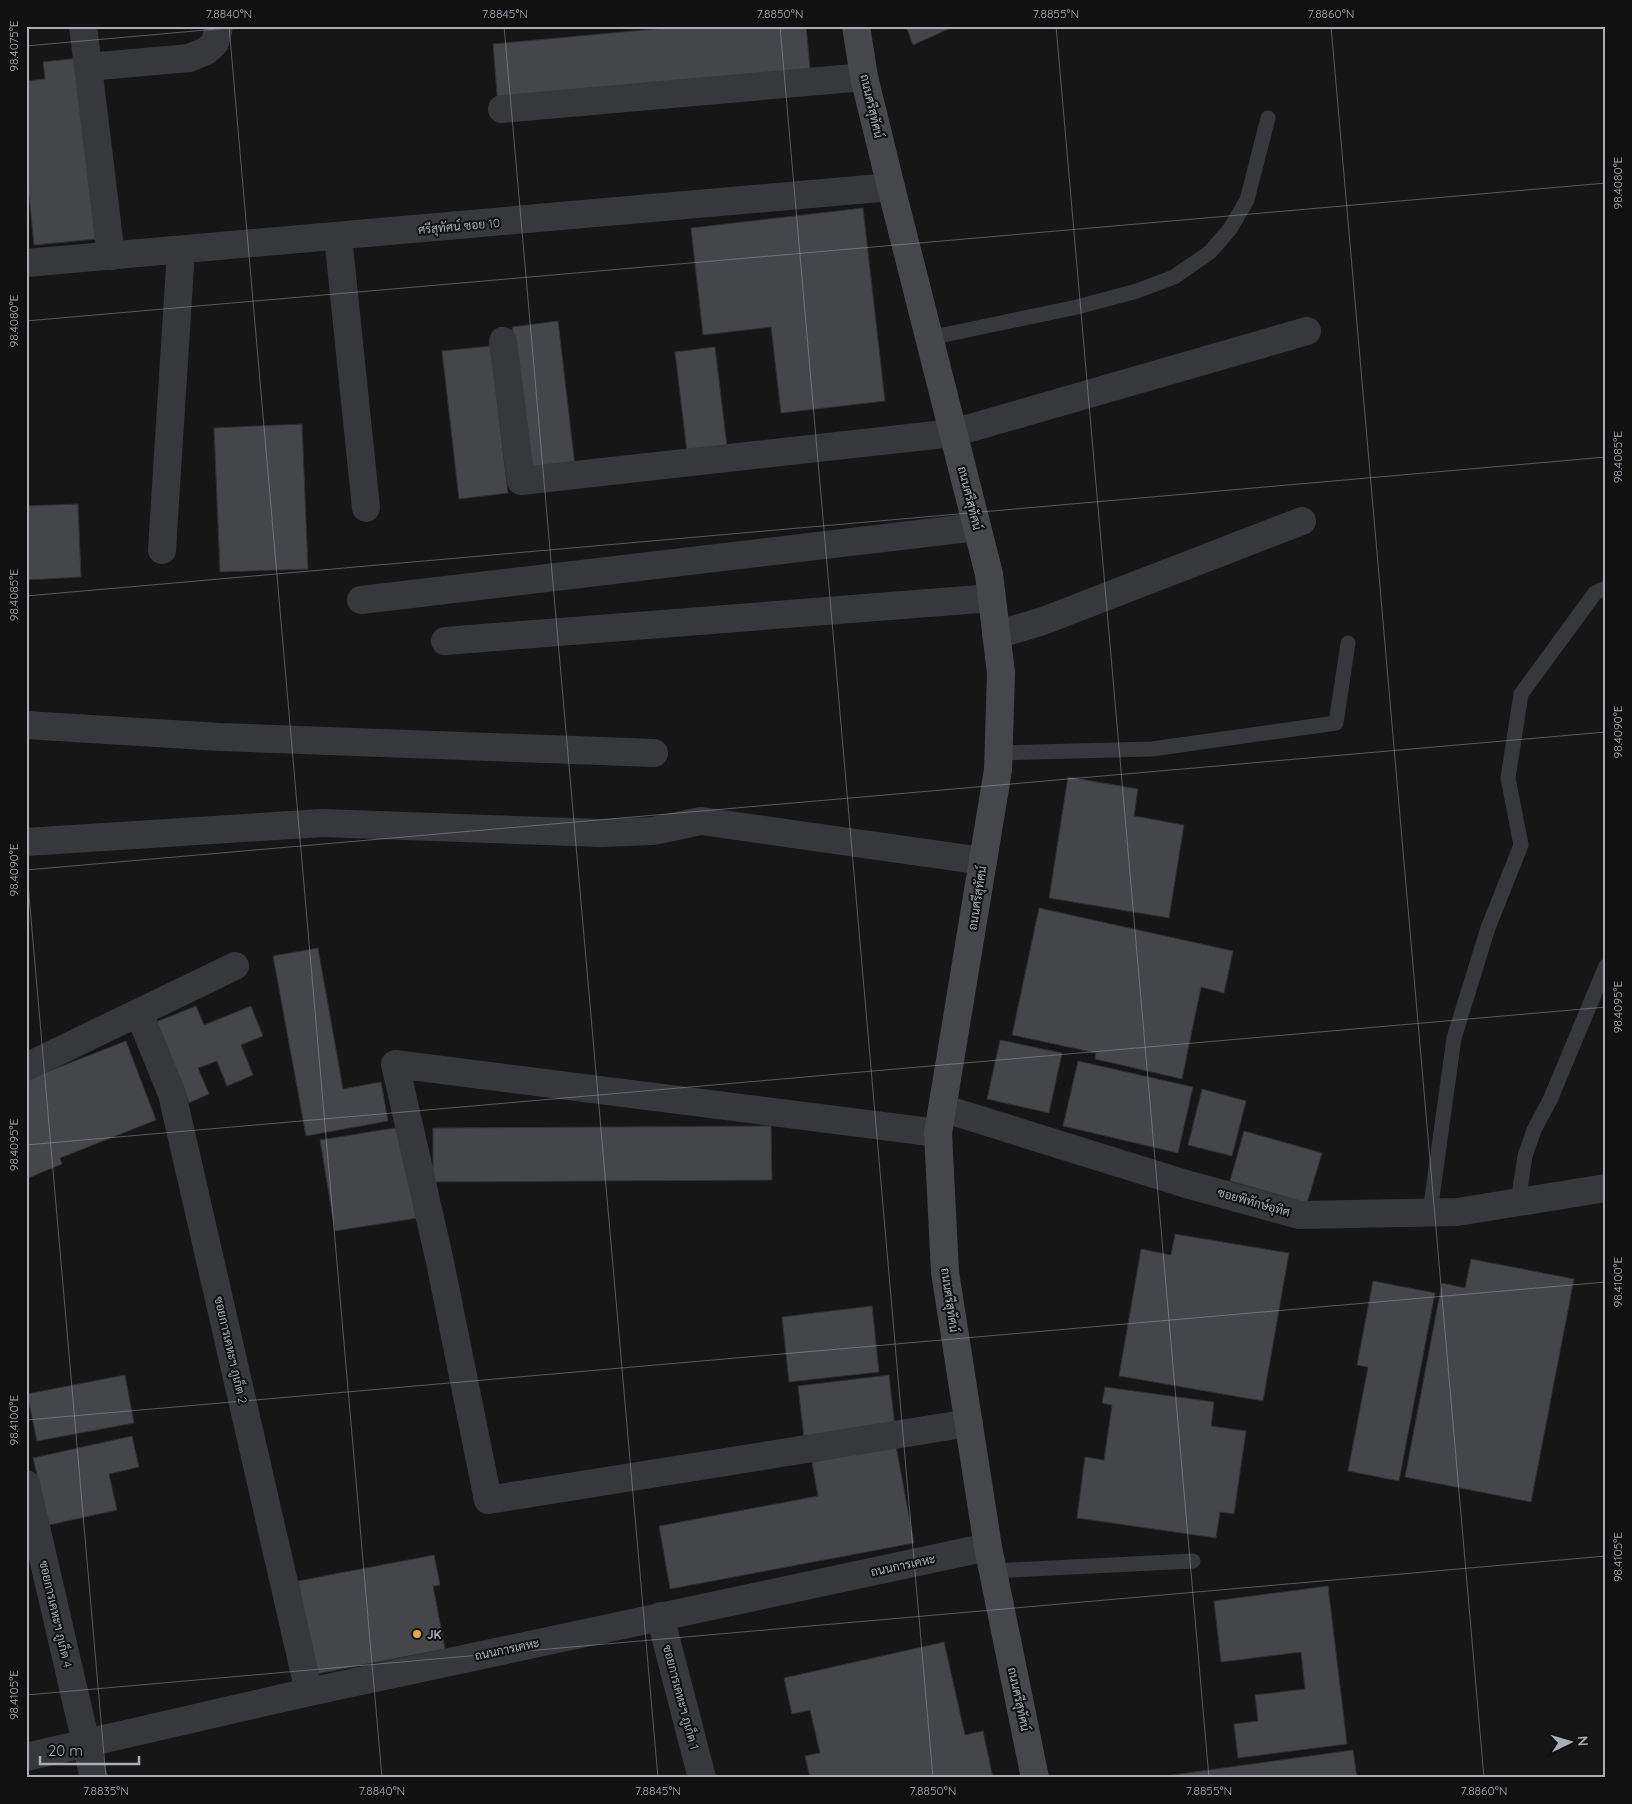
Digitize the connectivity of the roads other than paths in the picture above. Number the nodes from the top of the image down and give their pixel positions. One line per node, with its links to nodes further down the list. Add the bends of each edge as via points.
1 (83, 26): 4 (street)
2 (219, 26): 4 (street, via 215,43 189,58)
3 (856, 26): 5 (street, ถนนศรีสุทัศน์)
4 (88, 67): 11 (street)
5 (864, 77): 6 (street); 8 (street, ถนนศรีสุทัศน์)
6 (502, 109)
7 (1268, 118): 14 (lane, via 1247,200 1230,229 1210,252 1174,277 1077,307)
8 (891, 187): 9 (street, ศรีสุทัศน์ ซอย 10); 14 (street, ถนนศรีสุทัศน์)
9 (338, 236): 10 (street, ศรีสุทัศน์ ซอย 10); 17 (street)
10 (181, 250): 11 (street, ศรีสุทัศน์ ซอย 10); 20 (street)
11 (111, 256): 12 (street, ศรีสุทัศน์ ซอย 10)
12 (26, 263)
13 (1306, 331): 16 (street)
14 (929, 338): 16 (street, ถนนศรีสุทัศน์)
15 (503, 341): 16 (street, via 521,481)
16 (953, 433): 19 (street, ถนนศรีสุทัศน์)
17 (366, 508)
18 (1302, 521): 24 (street, via 1043,622)
19 (977, 527): 22 (street, ถนนศรีสุทัศน์); 23 (street)
20 (162, 550)
21 (1606, 588): 39 (lane, via 1595,594 1521,694 1508,778 1521,845 1488,928 1454,1038)
22 (992, 598): 24 (street, ถนนศรีสุทัศน์); 25 (street)
23 (361, 600)
24 (996, 635): 29 (street, ถนนศรีสุทัศน์, via 1001,673)
25 (445, 641)
26 (1348, 642): 29 (lane, via 1336,723 1152,749)
27 (26, 725): 28 (street, via 220,737)
28 (654, 753)
29 (999, 753): 31 (street, ถนนศรีสุทัศน์)
30 (26, 842): 31 (street, via 322,823 601,833 653,831 701,821)
31 (983, 861): 36 (street, ถนนศรีสุทัศน์)
32 (235, 966): 34 (street)
33 (1606, 966): 38 (lane, via 1550,1100 1534,1130 1525,1156)
34 (139, 1013): 35 (street); 45 (street, ซอยการเคหะฯ ภูเก็ต 2, via 172,1094)
35 (26, 1066)
36 (940, 1121): 39 (street, ซอยพิทักษ์อุทิศ, via 1299,1215); 40 (street, ถนนศรีสุทัศน์, via 945,1272); 40 (street, ซอยพิทักษ์อุทิศ, via 395,1064 440,1262 488,1500)
37 (1606, 1188): 38 (street, ซอยพิทักษ์อุทิศ)
38 (1518, 1202): 39 (street, ซอยพิทักษ์อุทิศ, via 1457,1212)
39 (1430, 1212)
40 (969, 1423): 42 (street, ถนนศรีสุทัศน์)
41 (26, 1484): 46 (street, ซอยการเคหะฯ ภูเก็ต 4)
42 (990, 1559): 43 (lane); 44 (street, ถนนการเคหะ); 50 (street, ถนนศรีสุทัศน์)
43 (1193, 1561)
44 (660, 1616): 45 (street, ถนนการเคหะ); 49 (street, ซอยการเคหะฯ ภูเก็ต 1)
45 (309, 1692): 46 (street, ถนนการเคหะ)
46 (85, 1744): 47 (street, ถนนการเคหะ); 48 (street, ซอยการเคหะฯ ภูเก็ต 4)
47 (26, 1757)
48 (94, 1778)
49 (702, 1778)
50 (1035, 1778)

